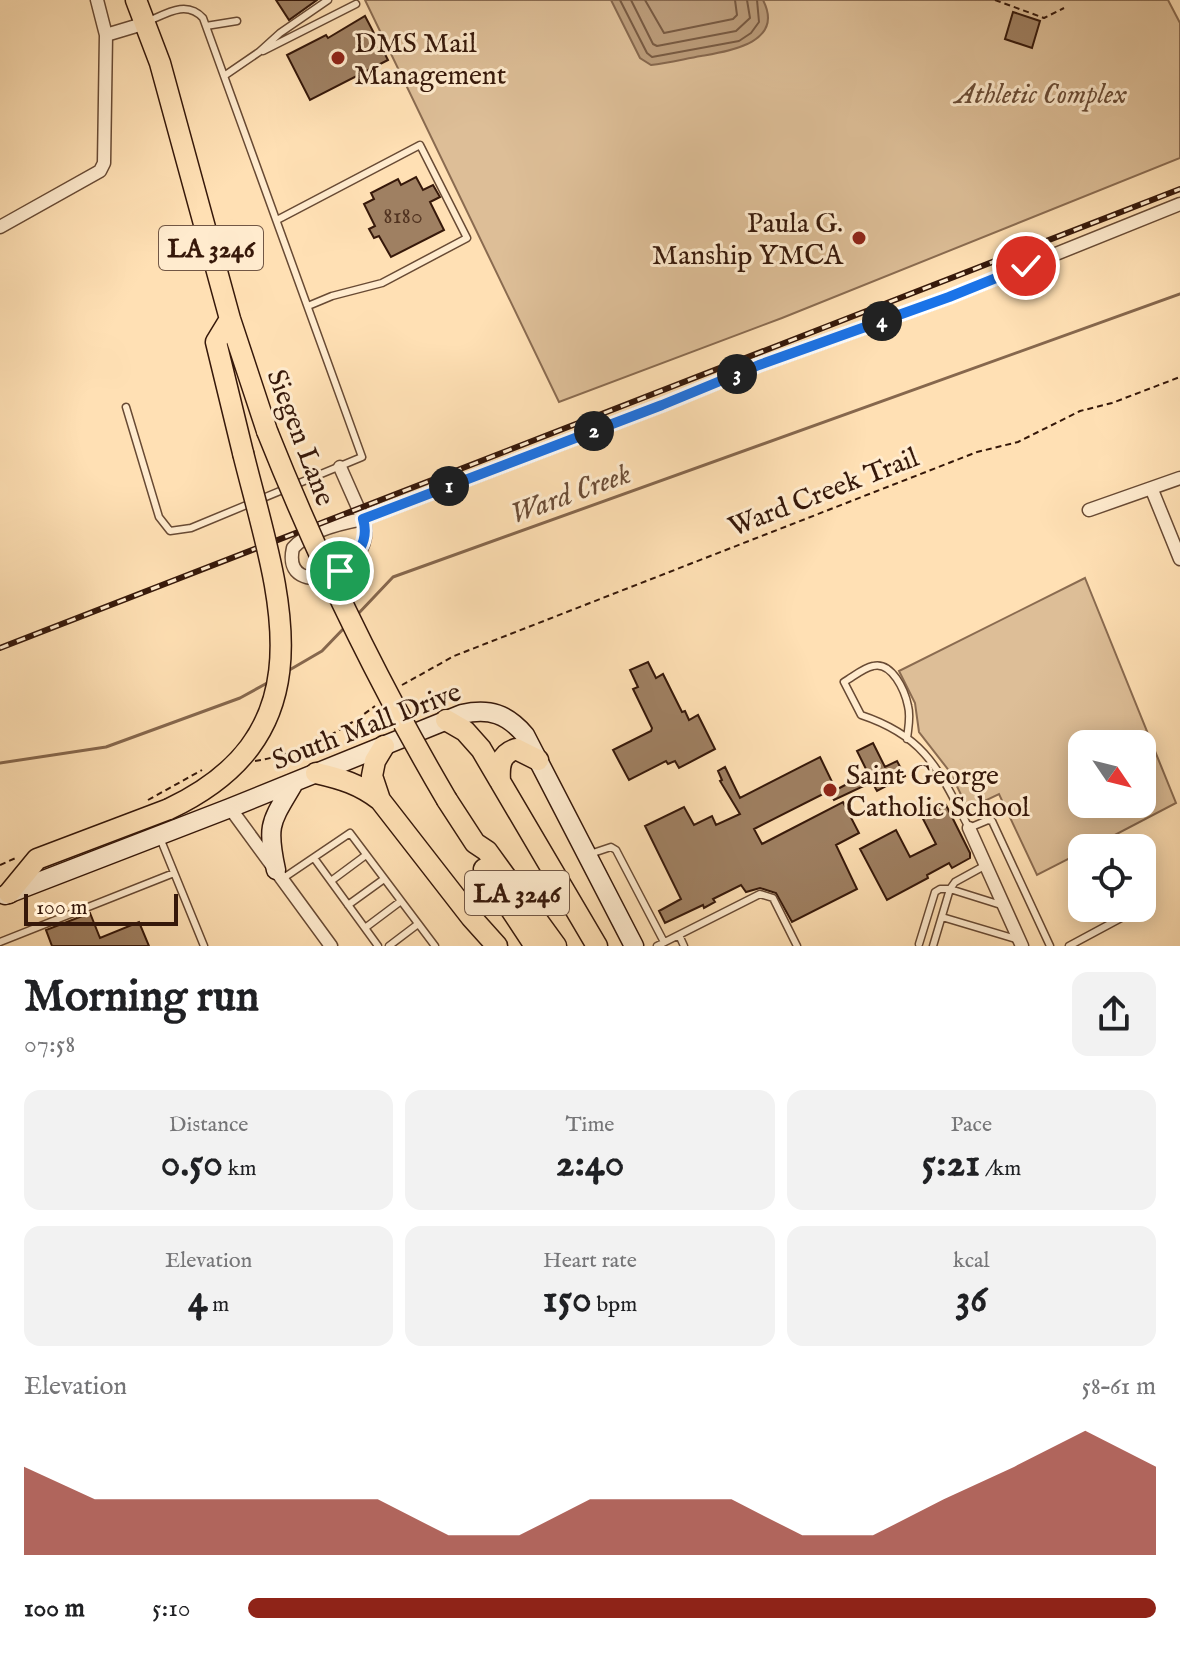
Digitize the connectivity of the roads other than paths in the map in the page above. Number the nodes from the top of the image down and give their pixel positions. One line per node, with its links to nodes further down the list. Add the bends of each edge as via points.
1 (97, 0): 8 (street)
2 (136, 0): 6 (main road, Siegen Lane / LA 3246)
3 (328, 0): 9 (lane)
4 (356, 4): 9 (lane)
5 (237, 21): 7 (lane)
6 (146, 23): 7 (lane, via 187,7); 8 (street); 15 (main road, Siegen Lane / LA 3246)
7 (206, 26): 10 (lane, Siegen Lane)
8 (106, 35): 13 (street, via 100,171)
9 (259, 52): 10 (lane)
10 (224, 76): 12 (lane, Siegen Lane)
11 (1180, 204): 21 (street)
12 (277, 220): 14 (lane, Siegen Lane); 14 (lane, via 420,145 467,238 382,283)
13 (0, 227)
14 (308, 306): 17 (lane, Siegen Lane, via 362,457)
15 (230, 319): 34 (main road, Siegen Lane / LA 3246, bridge, via 267,431 330,580 383,688); 44 (main road, bridge, via 216,342 279,602 283,641 278,680 260,730 240,758 205,790 37,859)
16 (126, 407): 17 (lane, via 159,517 170,531 191,528)
17 (340, 467): 21 (street)
18 (1180, 478): 19 (street)
19 (1152, 490): 20 (street); 22 (street)
20 (1089, 510)
21 (363, 519): 21 (street, via 298,542 291,555 297,573 313,579 340,571 360,552)
22 (1180, 559)
23 (446, 720): 25 (street, South Mall Drive); 26 (street, South Mall Drive, via 480,710 499,713 525,735); 28 (main road, via 481,749)
24 (907, 739): 24 (lane, via 861,715 844,682 871,666 891,669 908,703); 32 (lane, via 937,768)
25 (384, 746): 27 (street, South Mall Drive); 30 (main road, via 372,776)
26 (538, 760): 28 (main road, via 516,749 507,752); 36 (street, South Mall Drive)
27 (316, 773): 29 (street, South Mall Drive); 30 (main road, via 347,780)
28 (500, 781): 66 (main road)
29 (294, 783): 31 (street, South Mall Drive); 40 (street, via 270,825)
30 (380, 800): 63 (main road)
31 (230, 808): 33 (street, South Mall Drive); 40 (street)
32 (969, 828): 38 (street); 71 (lane, via 992,821)
33 (159, 835): 39 (lane); 44 (street, South Mall Drive)
34 (475, 843): 64 (main road, Siegen Lane / LA 3246, via 477,857); 65 (main road, Siegen Lane / LA 3246, via 487,851)
35 (366, 855): 37 (lane, via 350,833); 41 (lane); 42 (lane)
36 (587, 855): 55 (lane, via 616,850); 67 (street, South Mall Drive)
37 (314, 858): 40 (lane); 42 (lane)
38 (986, 865): 43 (lane); 47 (street)
39 (174, 873): 53 (lane); 58 (lane)
40 (279, 874): 59 (street)
41 (384, 879): 45 (lane); 46 (lane)
42 (331, 881): 46 (lane)
43 (950, 889): 47 (lane); 48 (lane); 56 (lane, via 935,892)
44 (4, 895)
45 (401, 901): 50 (lane); 51 (lane)
46 (348, 905): 51 (lane)
47 (1004, 906): 54 (street)
48 (942, 917): 54 (lane); 57 (lane)
49 (1114, 922): 72 (lane)
50 (418, 924): 61 (lane); 62 (lane)
51 (365, 928): 60 (lane)
52 (679, 935): 55 (lane); 68 (lane); 69 (lane, via 760,894 773,898)
53 (0, 942)
54 (1021, 943)
55 (660, 944)
56 (919, 944)
57 (933, 945): 70 (lane)
58 (204, 946)
59 (331, 946)
60 (378, 946)
61 (389, 946)
62 (435, 946)
63 (497, 946)
64 (535, 946)
65 (556, 946)
66 (597, 946)
67 (634, 946)
68 (684, 946)
69 (797, 946)
70 (942, 946)
71 (1050, 946)
72 (1069, 946)

